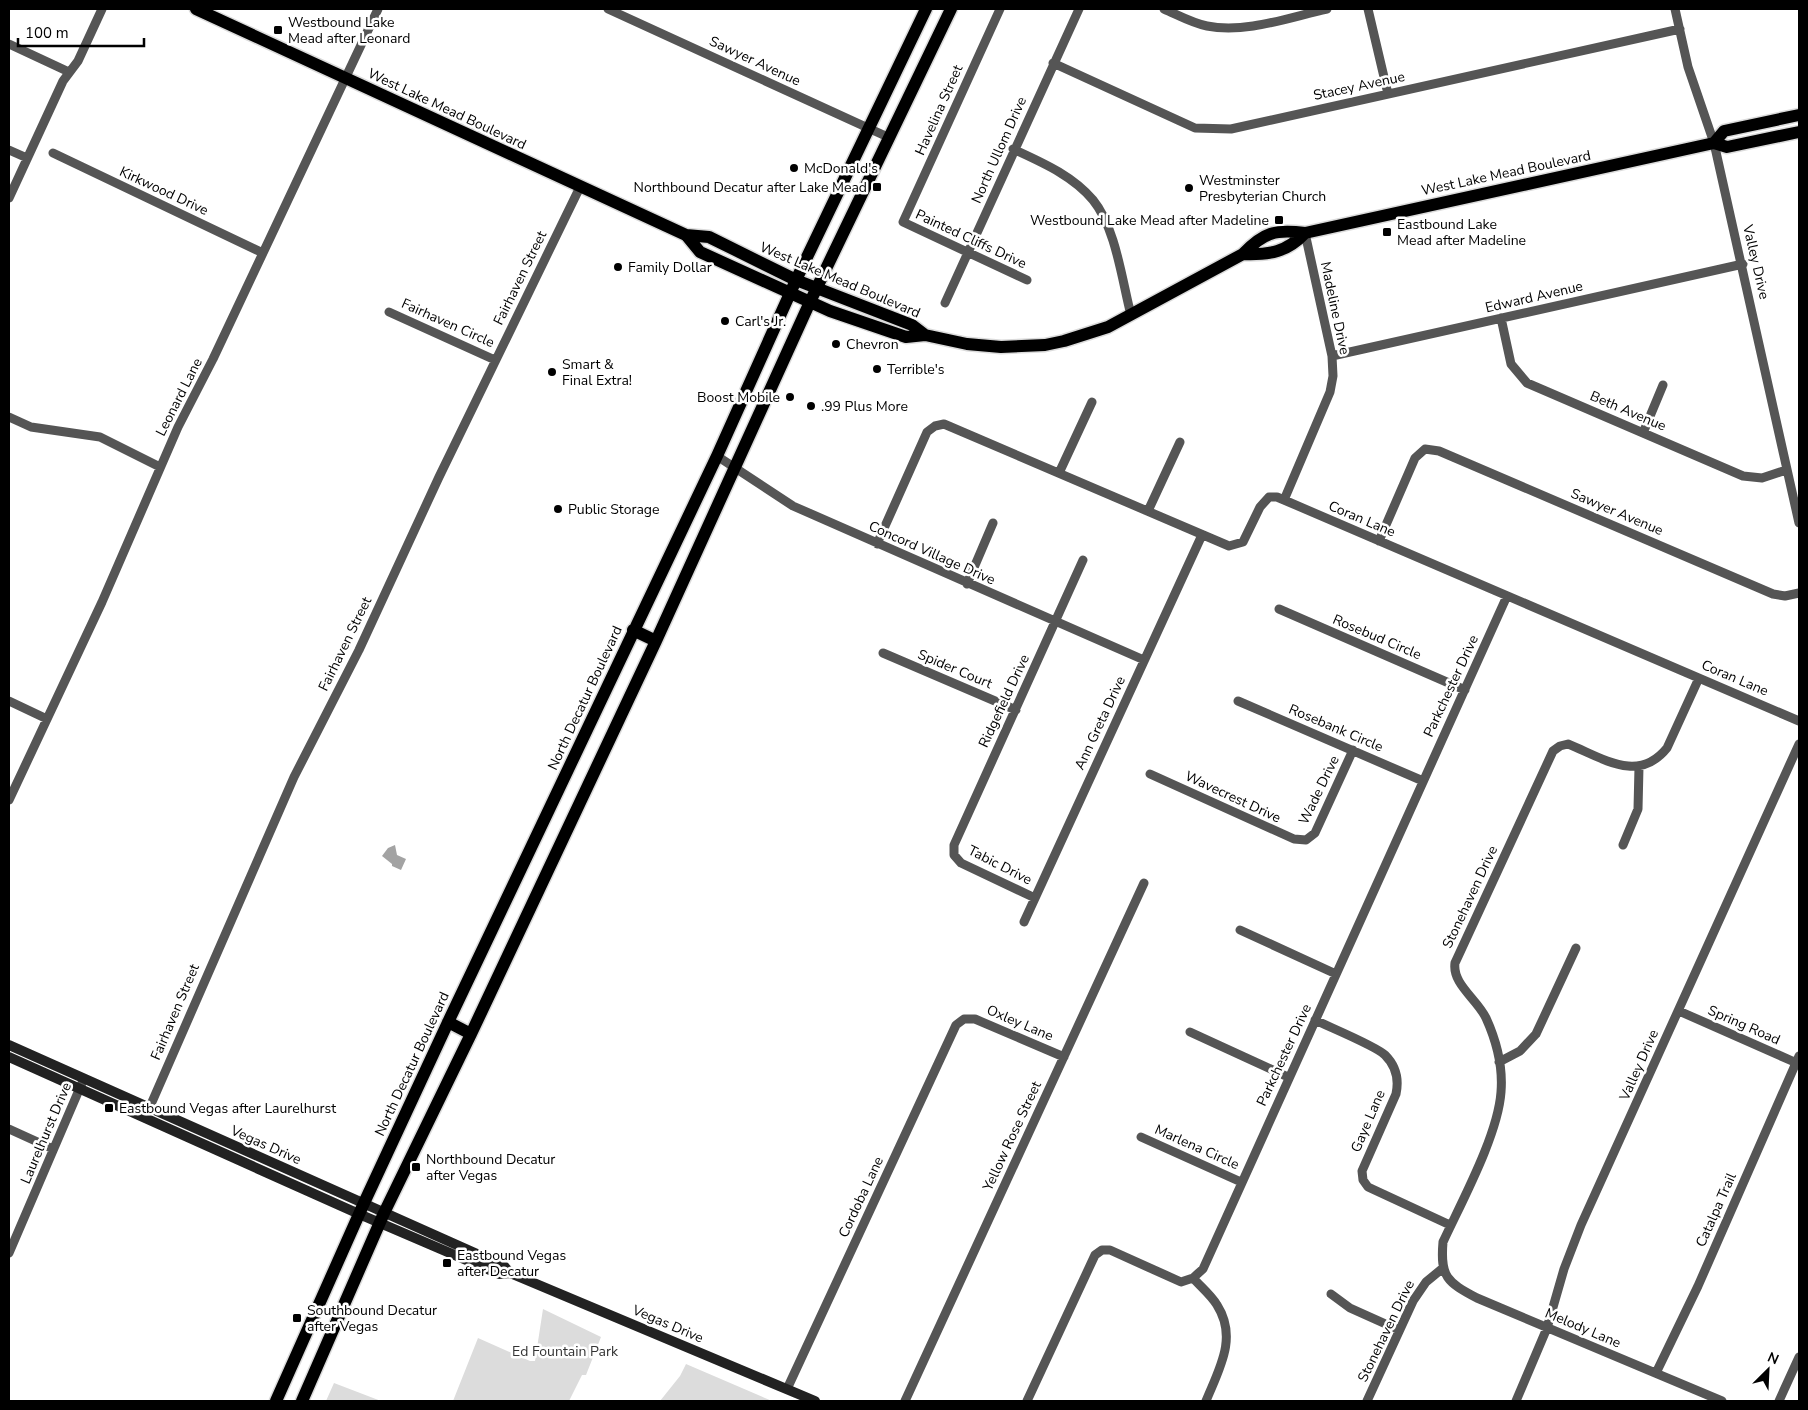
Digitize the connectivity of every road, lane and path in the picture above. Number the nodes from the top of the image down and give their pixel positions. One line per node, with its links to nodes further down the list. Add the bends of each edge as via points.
1 (102, 9): 16 (street, via 78,61)
2 (196, 9): 17 (main road, West Lake Mead Boulevard)
3 (378, 9): 17 (street, Leonard Lane)
4 (608, 9): 20 (street, Sawyer Avenue)
5 (926, 9): 20 (main road, North Decatur Boulevard)
6 (951, 9): 22 (main road)
7 (1000, 9): 30 (street, Havelina Street)
8 (1079, 9): 15 (street, North Ullom Drive)
9 (1164, 9): 10 (street, via 1206,26 1228,28)
10 (1328, 9)
11 (1368, 9): 18 (street)
12 (1675, 9): 13 (street, Valley Drive)
13 (1680, 29): 18 (street, Stacey Avenue); 23 (street, Valley Drive, via 1688,67)
14 (9, 44): 16 (street)
15 (1054, 63): 18 (street, Stacey Avenue, via 1195,128 1207,130 1231,129); 24 (street, North Ullom Drive)
16 (69, 72): 27 (street)
17 (344, 78): 28 (main road, West Lake Mead Boulevard); 33 (street, Leonard Lane)
18 (1388, 94)
19 (1799, 115): 23 (main road, West Lake Mead Boulevard, via 1724,131)
20 (870, 129): 22 (street, Sawyer Avenue); 37 (main road, North Decatur Boulevard)
21 (1799, 132): 23 (main road, West Lake Mead Boulevard, via 1727,147)
22 (890, 138): 39 (main road)
23 (1714, 143): 31 (main road, West Lake Mead Boulevard); 36 (street, Valley Drive)
24 (1013, 149): 34 (street, North Ullom Drive); 44 (street, via 1066,176 1093,201 1109,230)
25 (9, 150): 27 (street)
26 (53, 153): 33 (street, Kirkwood Drive)
27 (27, 158): 29 (street)
28 (580, 187): 32 (main road, West Lake Mead Boulevard); 48 (street, Fairhaven Street)
29 (9, 198)
30 (903, 222): 34 (street, Painted Cliffs Drive)
31 (1306, 233): 35 (main road, West Lake Mead Boulevard, via 1293,246 1263,254); 35 (main road, West Lake Mead Boulevard, via 1285,230 1258,239); 47 (street, Madeline Drive)
32 (686, 235): 37 (main road, West Lake Mead Boulevard, via 709,238); 40 (main road, West Lake Mead Boulevard, via 700,252)
33 (263, 253): 55 (street, Leonard Lane)
34 (968, 254): 38 (street, Painted Cliffs Drive); 42 (street, North Ullom Drive)
35 (1243, 254): 44 (main road, West Lake Mead Boulevard)
36 (1743, 264): 45 (street, Edward Avenue); 57 (street, Valley Drive)
37 (796, 280): 39 (main road, West Lake Mead Boulevard); 40 (main road, North Decatur Boulevard)
38 (1028, 280)
39 (816, 288): 41 (main road); 46 (main road, West Lake Mead Boulevard, via 912,325)
40 (790, 294): 41 (main road, West Lake Mead Boulevard); 54 (main road, North Decatur Boulevard)
41 (810, 302): 46 (main road, West Lake Mead Boulevard, via 906,337); 56 (main road)
42 (945, 303)
43 (388, 312): 48 (street, Fairhaven Circle)
44 (1131, 315): 46 (main road, West Lake Mead Boulevard, via 1082,337 1045,345 1001,347 967,344)
45 (1501, 318): 47 (street, Edward Avenue); 52 (street, Beth Avenue, via 1511,364 1527,383)
46 (924, 334)
47 (1332, 356): 59 (street, Madeline Drive, via 1330,392)
48 (495, 360): 114 (street, Fairhaven Street, via 359,650 294,777)
49 (1663, 385): 52 (street)
50 (1092, 402): 58 (street)
51 (9, 417): 55 (street, via 31,427 100,437)
52 (1642, 433): 57 (street, Beth Avenue, via 1743,476 1762,478)
53 (1180, 442): 60 (street)
54 (717, 456): 56 (street, Concord Village Drive); 72 (main road, North Decatur Boulevard)
55 (160, 467): 81 (street, Leonard Lane)
56 (735, 468): 65 (street, Concord Village Drive, via 793,506); 73 (main road)
57 (1786, 470): 61 (street, Valley Drive)
58 (1059, 473): 60 (street); 65 (street, via 944,424 935,426 927,432)
59 (1284, 500): 63 (street, via 1269,497 1260,507 1242,542 1236,545 1229,546); 64 (street, Coran Lane)
60 (1148, 511): 63 (street)
61 (1799, 523)
62 (993, 524): 67 (street)
63 (1202, 535): 75 (street, Ann Greta Drive)
64 (1379, 541): 68 (street, Sawyer Avenue, via 1415,458 1425,449 1439,451 1772,594); 69 (street, Coran Lane)
65 (877, 544): 67 (street, Concord Village Drive)
66 (1083, 560): 71 (street, Ridgefield Drive)
67 (967, 584): 71 (street, Concord Village Drive)
68 (1799, 594)
69 (1508, 596): 76 (street, Coran Lane); 77 (street, Parkchester Drive)
70 (1279, 609): 77 (street, Rosebud Circle)
71 (1056, 622): 75 (street, Concord Village Drive); 80 (street, Ridgefield Drive)
72 (633, 630): 73 (main road); 89 (main road, North Decatur Boulevard)
73 (656, 641): 90 (main road)
74 (883, 653): 80 (street, Spider Court)
75 (1144, 660): 95 (street, Ann Greta Drive)
76 (1699, 678): 82 (street, Coran Lane); 85 (street, via 1667,748 1659,758)
77 (1465, 690): 87 (street, Parkchester Drive)
78 (9, 701): 81 (street)
79 (1238, 701): 84 (street, Rosebank Circle)
80 (1016, 710): 93 (street, Ridgefield Drive, via 954,845)
81 (47, 719): 88 (street, Leonard Lane)
82 (1799, 721)
83 (1799, 744): 100 (street, Valley Drive)
84 (1353, 750): 87 (street, Rosebank Circle); 91 (street, Wade Drive, via 1315,833)
85 (1639, 767): 92 (street, via 1638,809); 110 (street, Stonehaven Drive, via 1626,767 1568,744 1553,751 1455,963 1457,979 1486,1017)
86 (1150, 774): 91 (street, Wavecrest Drive, via 1294,839)
87 (1423, 781): 99 (street, Parkchester Drive)
88 (9, 800)
89 (550, 810): 90 (main road); 103 (main road, North Decatur Boulevard)
90 (571, 820): 105 (main road)
91 (1306, 840)
92 (1623, 844)
93 (954, 855): 95 (street, Tabic Drive, via 961,864)
94 (1144, 883): 108 (street, Yellow Rose Street)
95 (1035, 898): 96 (street, Ann Greta Drive)
96 (1024, 922)
97 (1240, 930): 99 (street)
98 (1576, 948): 110 (street, via 1536,1034 1520,1051)
99 (1336, 974): 102 (street, Parkchester Drive)
100 (1678, 1011): 109 (street, Spring Road); 130 (street, Valley Drive, via 1582,1224 1564,1269)
101 (964, 1019): 108 (street, Oxley Lane, via 975,1019); 134 (street, Cordoba Lane, via 956,1025)
102 (1315, 1020): 111 (street, Parkchester Drive); 125 (street, Gaye Lane, via 1384,1054 1395,1069 1396,1094 1362,1171 1363,1180 1368,1187)
103 (448, 1022): 105 (main road); 123 (main road, North Decatur Boulevard)
104 (1190, 1032): 111 (street)
105 (471, 1034): 124 (main road)
106 (9, 1045): 112 (main road, Vegas Drive)
107 (9, 1057): 113 (main road, Vegas Drive)
108 (1064, 1057): 138 (street, Yellow Rose Street)
109 (1798, 1061): 133 (street, Catalpa Trail)
110 (1499, 1062): 125 (street, Stonehaven Drive, via 1501,1092 1495,1125)
111 (1288, 1078): 122 (street, Parkchester Drive)
112 (84, 1079): 113 (street, Laurelhurst Drive); 114 (main road, Vegas Drive)
113 (80, 1089): 114 (main road, Vegas Drive); 120 (street, Laurelhurst Drive)
114 (147, 1113): 115 (main road, Vegas Drive); 117 (main road, Vegas Drive)
115 (189, 1126): 117 (main road); 119 (main road, Vegas Drive)
116 (9, 1129): 120 (street)
117 (185, 1136): 121 (main road, Vegas Drive)
118 (1141, 1137): 122 (street, Marlena Circle)
119 (230, 1144): 121 (main road); 123 (main road, Vegas Drive)
120 (54, 1149): 126 (street, Laurelhurst Drive)
121 (226, 1154): 123 (main road, Vegas Drive)
122 (1241, 1182): 128 (street, Parkchester Drive, via 1203,1269)
123 (361, 1209): 124 (main road, Vegas Drive); 135 (main road, North Decatur Boulevard)
124 (382, 1218): 134 (main road, Vegas Drive, via 499,1274 510,1273); 136 (main road)
125 (1450, 1225): 127 (street, Stonehaven Drive, via 1443,1242)
126 (9, 1253)
127 (1443, 1268): 130 (street, Melody Lane, via 1452,1285); 131 (street, Stonehaven Drive, via 1426,1282)
128 (1193, 1278): 139 (street, via 1181,1282 1120,1253 1102,1250 1090,1262); 140 (street, via 1216,1304 1226,1322 1226,1354)
129 (1332, 1294): 131 (street, via 1350,1308)
130 (1547, 1328): 133 (street, Melody Lane); 142 (street, Valley Drive)
131 (1399, 1330): 141 (street, Stonehaven Drive)
132 (1799, 1357): 144 (street)
133 (1656, 1374): 143 (street, Melody Lane)
134 (786, 1389): 137 (main road, Vegas Drive)
135 (276, 1401)
136 (302, 1401)
137 (815, 1401)
138 (905, 1401)
139 (1027, 1401)
140 (1206, 1401)
141 (1367, 1401)
142 (1516, 1401)
143 (1722, 1401)
144 (1779, 1401)

